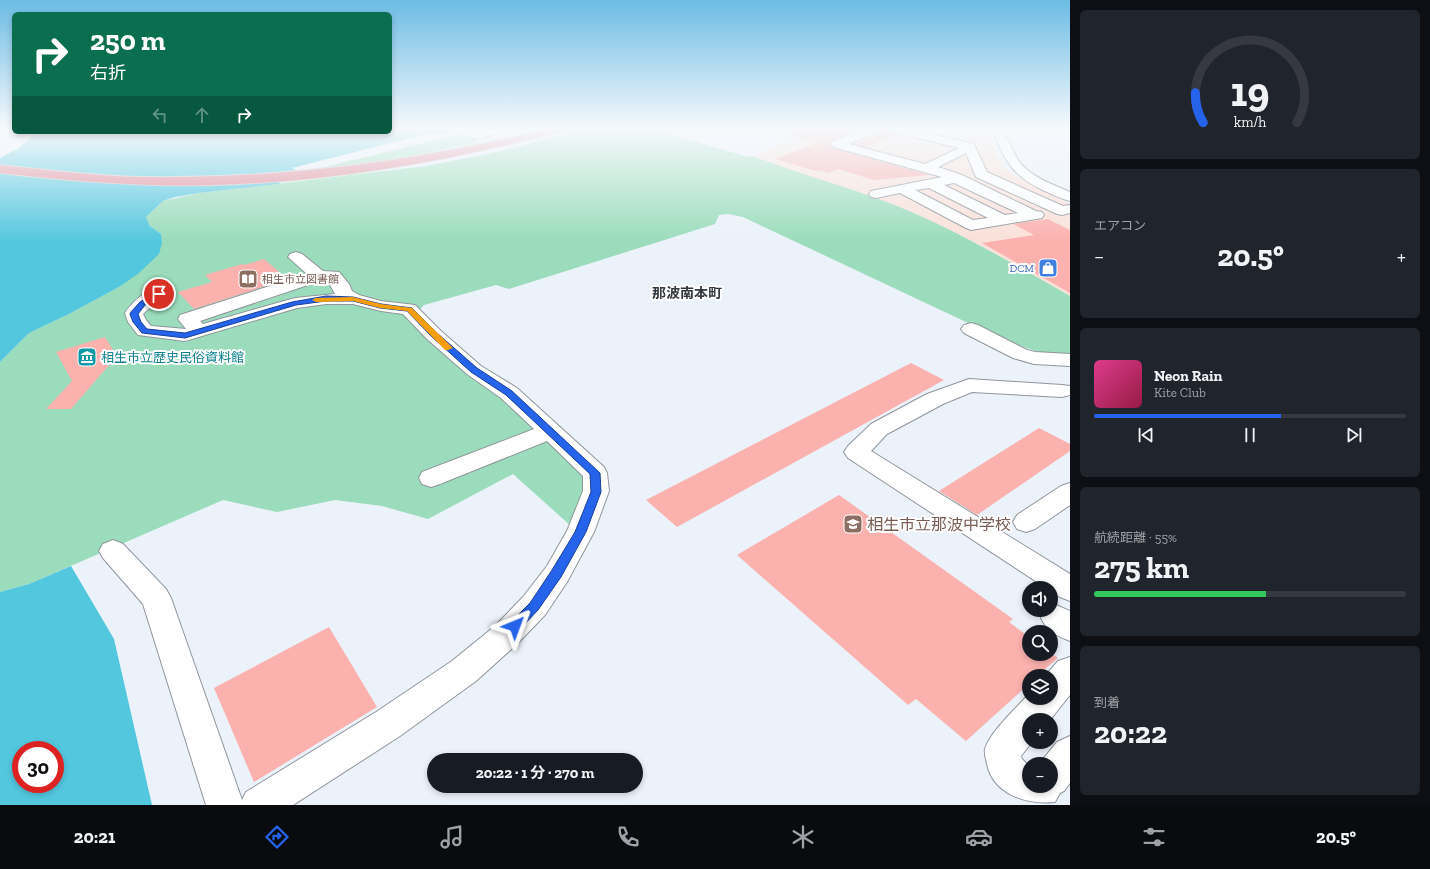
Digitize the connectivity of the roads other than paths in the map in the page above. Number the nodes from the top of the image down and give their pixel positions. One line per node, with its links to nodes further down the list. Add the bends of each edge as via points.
1 (374, 167): 7 (highway, via 252,179 157,182 68,177)
2 (920, 167): 6 (street)
3 (929, 167): 6 (street)
4 (979, 167): 8 (street)
5 (1017, 167): 13 (street, via 1045,186)
6 (926, 168): 9 (street)
7 (0, 169)
8 (982, 174): 9 (street); 14 (street)
9 (957, 178): 10 (street); 15 (street)
10 (930, 183): 11 (street); 16 (street)
11 (902, 189): 12 (street); 16 (street, via 971,225)
12 (876, 194)
13 (1070, 197)
14 (1066, 210): 15 (street)
15 (1033, 215): 16 (street)
16 (1003, 220)
17 (296, 257): 18 (street)
18 (319, 276): 20 (street, via 333,276 344,294); 22 (street, via 187,319)
19 (159, 294): 22 (street, via 143,304 134,314 145,331 185,335)
20 (353, 299): 22 (street, via 295,303); 26 (street, via 380,306 409,309 451,350 474,370 509,393)
21 (971, 329): 23 (street, via 1020,354)
22 (199, 331)
23 (1034, 358): 24 (street); 25 (street)
24 (1070, 360)
25 (1066, 396): 31 (street, via 969,385 935,399 879,429 856,452)
26 (550, 432): 27 (street); 39 (street, via 595,473 596,492 580,532 534,606 506,635 464,671 388,724)
27 (431, 478)
28 (1070, 492): 29 (street)
29 (1026, 522)
30 (113, 551): 38 (street, via 156,598)
31 (1070, 589)
32 (1070, 671): 33 (street)
33 (1058, 685)
34 (1041, 705): 37 (street, via 1002,751 1006,768)
35 (1070, 754): 36 (street)
36 (1058, 769)
37 (1022, 784)
38 (226, 805)
39 (259, 805)

